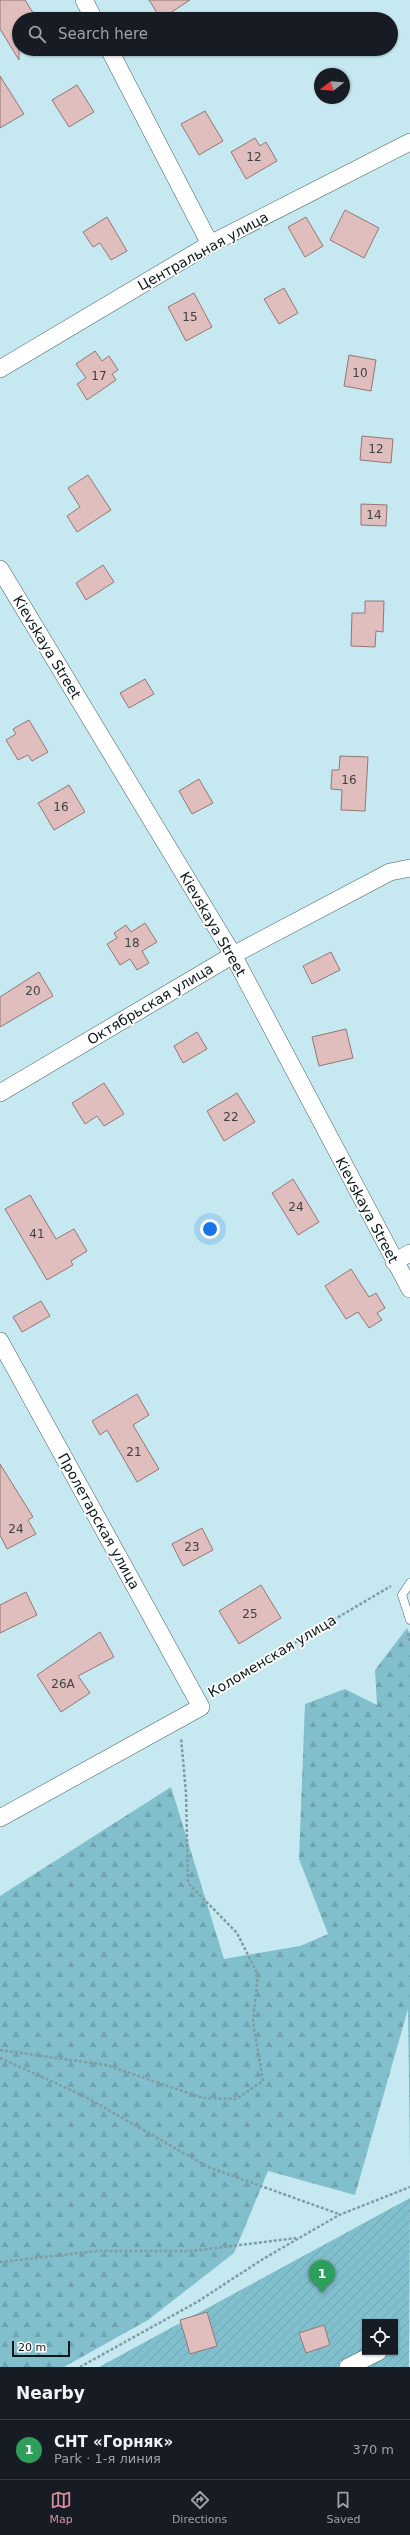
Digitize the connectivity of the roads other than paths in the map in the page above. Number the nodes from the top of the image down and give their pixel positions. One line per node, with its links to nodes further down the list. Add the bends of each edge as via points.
1 (84, 0): 2 (street)
2 (90, 12)
3 (113, 56): 5 (street)
4 (410, 142): 5 (street, Центральная улица)
5 (210, 244): 6 (street, Центральная улица)
6 (0, 368)
7 (0, 569): 9 (street, Kievskaya Street)
8 (410, 868): 9 (street, Октябрьская улица, via 390,872)
9 (233, 955): 10 (street, Октябрьская улица); 12 (street, Kievskaya Street)
10 (0, 1093)
11 (410, 1253): 12 (street)
12 (394, 1262): 13 (street, Kievskaya Street)
13 (410, 1289)
14 (0, 1341): 17 (street, Пролетарская улица)
15 (410, 1583): 16 (lane, via 402,1595)
16 (410, 1620)
17 (198, 1700): 18 (street, Коломенская улица, via 201,1707)
18 (0, 1818)
19 (372, 2355): 20 (street)
20 (348, 2367)

